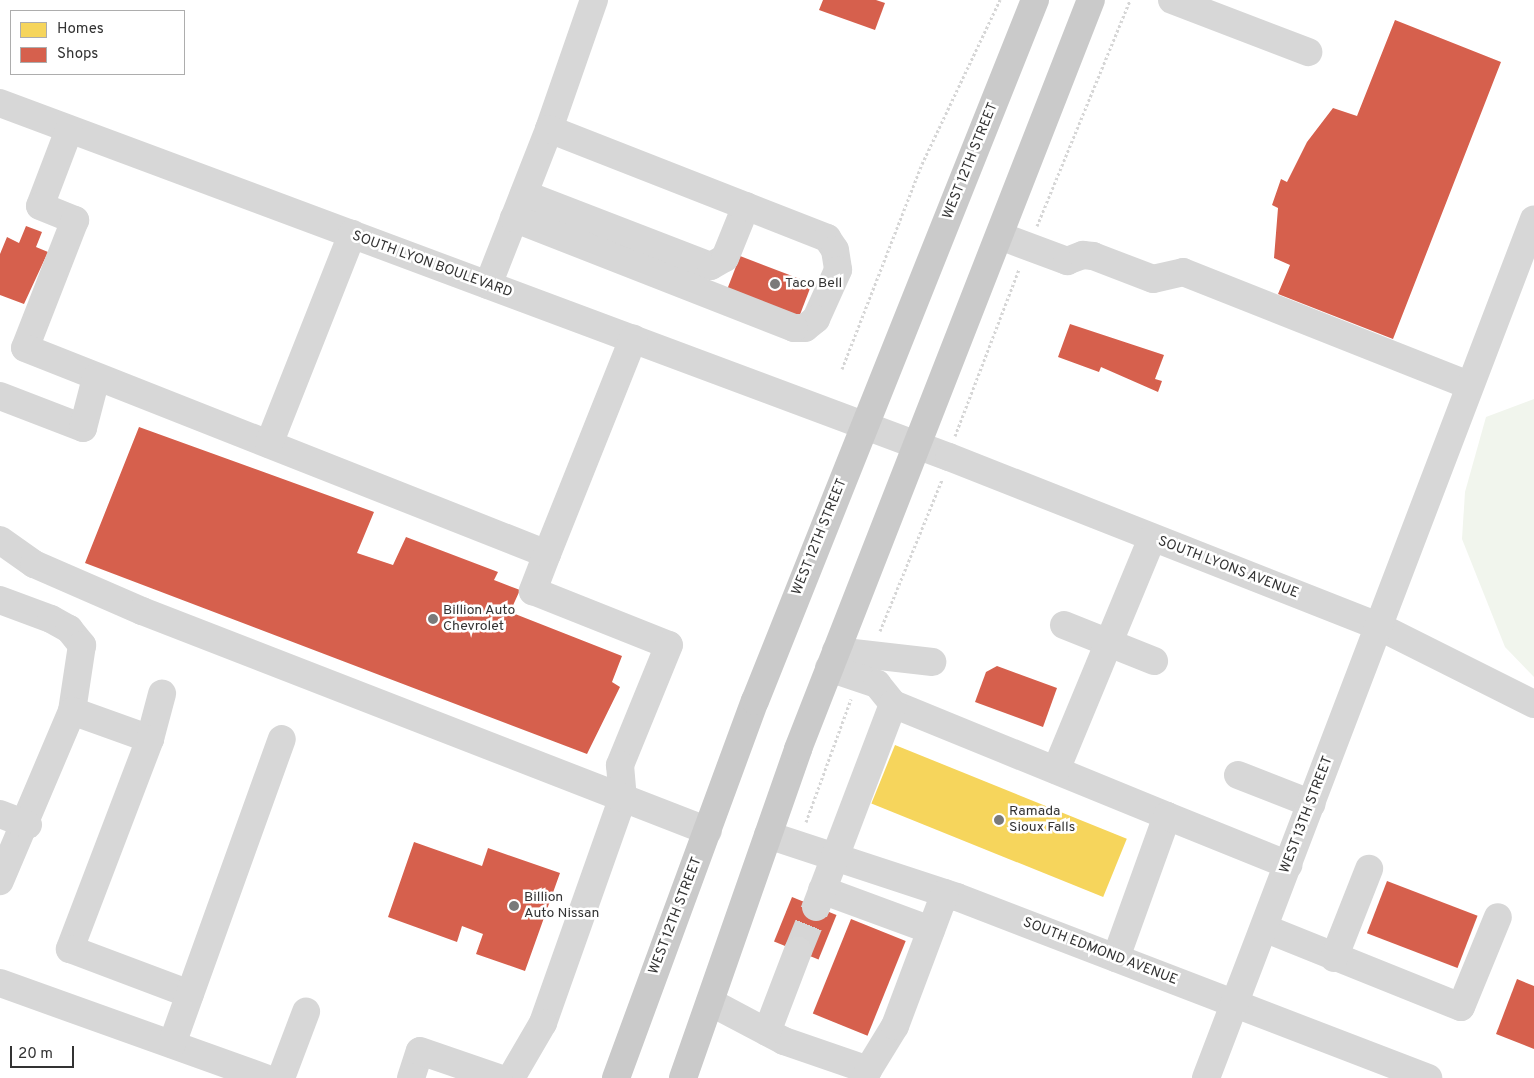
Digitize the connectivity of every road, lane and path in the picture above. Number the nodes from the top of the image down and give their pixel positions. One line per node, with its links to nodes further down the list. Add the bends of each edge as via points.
1 (594, 0): 9 (street)
2 (1000, 0): 19 (path, via 922,164)
3 (1034, 0): 24 (main road, WEST 12TH STREET)
4 (1092, 0): 15 (main road)
5 (1130, 0): 16 (path)
6 (1172, 0): 7 (street)
7 (1308, 52)
8 (0, 103): 10 (street, SOUTH LYON BOULEVARD)
9 (549, 129): 11 (street); 12 (street)
10 (69, 130): 14 (street, SOUTH LYON BOULEVARD); 20 (street, via 40,206 75,220 25,348)
11 (519, 206): 12 (street, via 711,266 725,258); 12 (street, via 794,328 805,328 825,306 838,270 836,250 827,238); 17 (street)
12 (746, 206)
13 (1534, 219): 21 (street, WEST 13TH STREET)
14 (352, 234): 17 (street, SOUTH LYON BOULEVARD); 25 (street)
15 (1000, 236): 16 (street); 26 (main road)
16 (1028, 247): 21 (street, via 1067,261 1082,255 1093,256 1152,279 1182,272); 23 (path)
17 (488, 286): 18 (street, SOUTH LYON BOULEVARD)
18 (633, 339): 24 (street, SOUTH LYON BOULEVARD); 29 (street)
19 (842, 369)
20 (96, 378): 22 (street, via 83,428); 25 (street)
21 (1469, 385): 32 (street, WEST 13TH STREET)
22 (0, 396)
23 (960, 421)
24 (865, 425): 26 (street, SOUTH LYONS AVENUE); 50 (main road, WEST 12TH STREET)
25 (269, 444): 29 (street)
26 (917, 445): 27 (street, SOUTH LYONS AVENUE); 34 (main road)
27 (1152, 538): 32 (street, SOUTH LYONS AVENUE); 33 (street)
28 (0, 540): 45 (street, via 34,564 142,611)
29 (547, 554): 45 (street, via 533,591 669,645 620,766)
30 (0, 600): 40 (street, via 51,619 69,629 82,645)
31 (1064, 625): 33 (street)
32 (1380, 626): 39 (street, SOUTH LYONS AVENUE); 46 (street, WEST 13TH STREET)
33 (1108, 644): 35 (street); 43 (street)
34 (833, 660): 36 (street); 38 (street, via 878,684); 51 (main road)
35 (1154, 661)
36 (932, 662)
37 (162, 694): 42 (street)
38 (893, 704): 43 (street); 52 (street)
39 (1534, 704)
40 (72, 711): 42 (street); 49 (street)
41 (282, 739): 64 (street)
42 (150, 740): 64 (street, via 70,948)
43 (1056, 770): 48 (street)
44 (1238, 775): 46 (street)
45 (623, 798): 50 (street); 75 (street, via 543,1023)
46 (1312, 804): 53 (street, WEST 13TH STREET)
47 (0, 814): 49 (street)
48 (1167, 816): 53 (street); 61 (street)
49 (28, 825): 55 (street)
50 (708, 831): 76 (main road, WEST 12TH STREET)
51 (768, 835): 52 (street, SOUTH EDMOND AVENUE); 65 (main road)
52 (834, 859): 56 (street, SOUTH EDMOND AVENUE); 59 (street, via 819,898)
53 (1288, 865): 58 (street, WEST 13TH STREET)
54 (1369, 868): 62 (street)
55 (0, 882)
56 (945, 893): 59 (street); 61 (street, SOUTH EDMOND AVENUE)
57 (1498, 917): 62 (street, via 1461,1007)
58 (1264, 928): 62 (street); 66 (street, WEST 13TH STREET)
59 (931, 930): 68 (street, via 895,1026 868,1070)
60 (798, 951): 68 (street)
61 (1116, 958): 66 (street, SOUTH EDMOND AVENUE)
62 (1334, 958)
63 (0, 983): 69 (street)
64 (190, 994): 69 (street)
65 (710, 1002): 68 (street); 77 (main road)
66 (1235, 1003): 78 (street, WEST 13TH STREET); 79 (street, SOUTH EDMOND AVENUE)
67 (306, 1012): 72 (street)
68 (767, 1032)
69 (172, 1044): 70 (street)
70 (234, 1073): 71 (street)
71 (266, 1078)
72 (281, 1078)
73 (411, 1078): 74 (street, via 420,1051)
74 (499, 1078)
75 (511, 1078)
76 (616, 1078)
77 (683, 1078)
78 (1206, 1078)
79 (1428, 1078)

